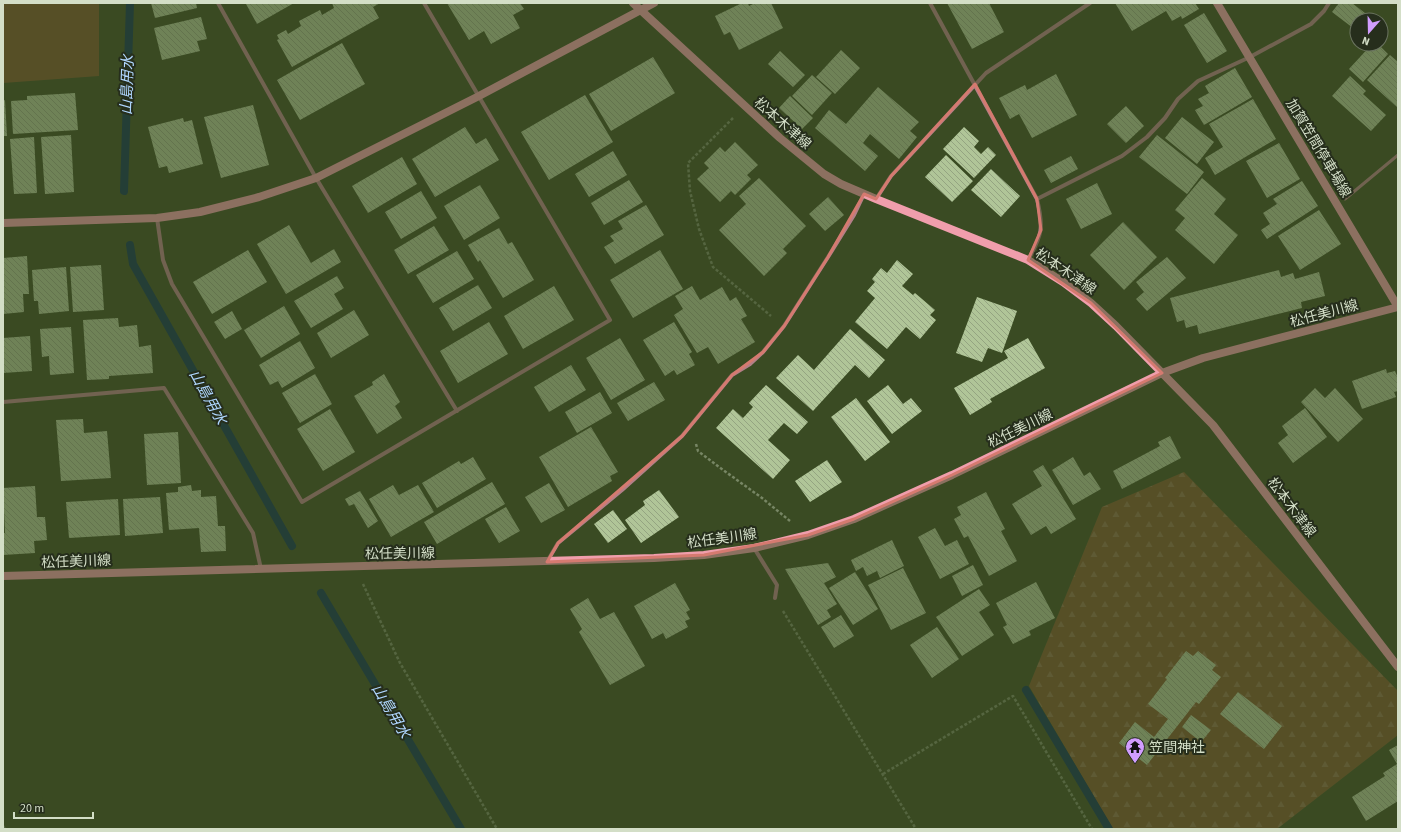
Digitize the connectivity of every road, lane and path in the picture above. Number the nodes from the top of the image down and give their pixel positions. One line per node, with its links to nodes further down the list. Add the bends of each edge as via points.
1 (218, 3): 15 (street)
2 (424, 3): 12 (street)
3 (633, 3): 9 (main road, 松本木津線)
4 (654, 3): 9 (main road)
5 (930, 3): 11 (street)
6 (1090, 3): 11 (street, via 986,73)
7 (1218, 3): 10 (main road, 加賀笠間停車場線)
8 (1329, 3): 10 (street, via 1311,24)
9 (641, 10): 12 (main road); 13 (main road, 松本木津線)
10 (1250, 57): 19 (street, via 1198,81 1147,137 1122,156); 23 (main road, 加賀笠間停車場線)
11 (975, 84): 17 (street, via 891,176); 19 (street)
12 (479, 96): 15 (main road); 27 (street, via 610,320)
13 (745, 106): 16 (main road, 松本木津線, via 824,174); 24 (path, via 688,163 690,191 699,229 713,267)
14 (1398, 155): 18 (lane)
15 (316, 178): 20 (main road, via 200,212); 27 (street)
16 (864, 194): 17 (main road, 松本木津線); 24 (street, via 854,215)
17 (876, 199): 22 (main road, 松本木津線)
18 (1345, 199)
19 (1037, 200): 22 (street, via 1042,220 1041,230 1038,242)
20 (157, 218): 21 (main road); 27 (street, via 163,260 172,284 302,502)
21 (3, 223)
22 (1028, 260): 25 (main road, 松本木津線, via 1091,303)
23 (1398, 307): 25 (main road, 松任美川線, via 1203,358)
24 (784, 326): 28 (street, via 763,352 732,375)
25 (1162, 373): 29 (main road, 松任美川線, via 952,475 854,519); 36 (main road, 松本木津線, via 1222,436)
26 (3, 402): 32 (street, via 164,388 253,533)
27 (457, 411)
28 (689, 427): 29 (path, via 698,451); 31 (street, via 622,490 558,543)
29 (808, 535): 30 (main road, 松任美川線)
30 (754, 548): 31 (main road, 松任美川線, via 661,558); 35 (street, via 776,585)
31 (547, 562): 32 (main road, 松任美川線)
32 (261, 569): 33 (main road, 松任美川線)
33 (3, 576)
34 (363, 584): 40 (path, via 400,662)
35 (775, 598): 37 (path)
36 (1398, 667)
37 (883, 774): 41 (path); 42 (path, via 1013,696)
38 (3, 826): 39 (path)
39 (5, 829)
40 (497, 829)
41 (916, 829)
42 (1092, 829)

